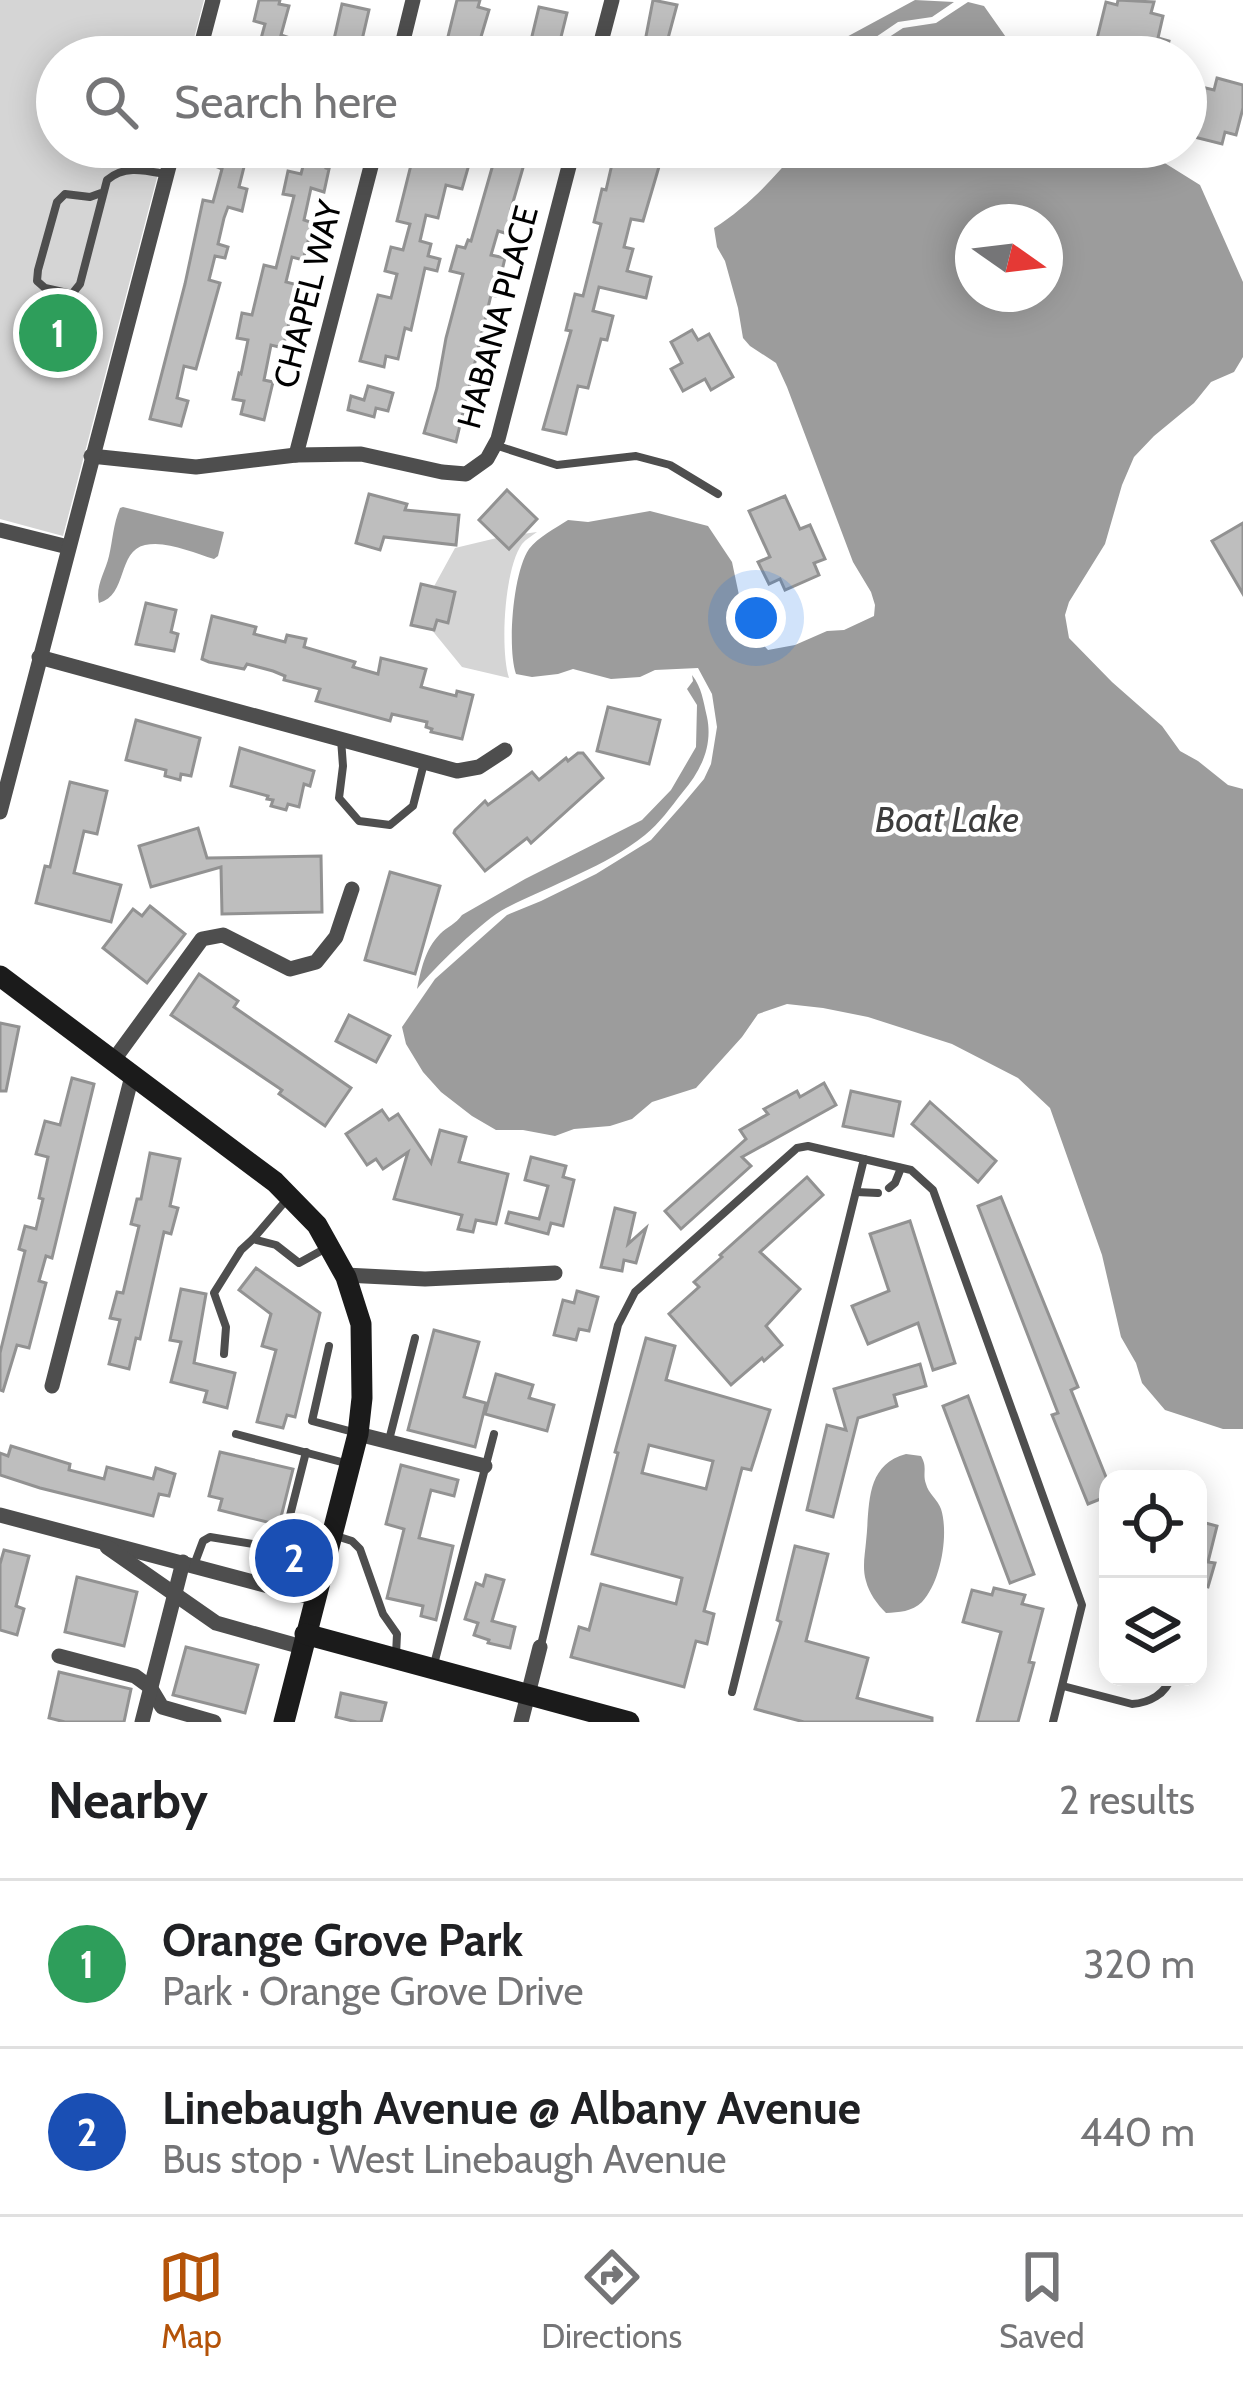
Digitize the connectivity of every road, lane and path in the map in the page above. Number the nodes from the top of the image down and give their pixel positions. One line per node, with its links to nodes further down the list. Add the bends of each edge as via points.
1 (213, 0): 4 (street)
2 (413, 0): 5 (street)
3 (612, 0): 6 (street)
4 (204, 36)
5 (404, 36)
6 (603, 36)
7 (168, 168): 10 (street)
8 (371, 168): 13 (street, CHAPEL WAY)
9 (568, 168): 12 (street, HABANA PLACE)
10 (166, 175): 11 (lane, via 117,171); 14 (street)
11 (101, 193): 11 (lane, via 80,284 72,294 45,289 38,270 57,202 65,194)
12 (495, 445): 13 (street, HABANA PLACE, via 466,474 362,454); 15 (lane, via 556,465 636,456 670,465)
13 (296, 455): 14 (street, HABANA PLACE, via 196,467)
14 (91, 456): 17 (street)
15 (718, 494)
16 (0, 530): 17 (street)
17 (68, 547): 18 (street)
18 (39, 657): 19 (street); 22 (street)
19 (341, 740): 21 (street); 21 (lane, via 339,798 359,821 390,825 413,806)
20 (505, 750): 21 (street, via 457,771)
21 (424, 762)
22 (0, 812)
23 (352, 889): 25 (street, via 336,937 316,962 290,969 223,935 202,939)
24 (0, 976): 25 (main road)
25 (113, 1061): 26 (main road)
26 (132, 1076): 32 (main road); 40 (street)
27 (865, 1159): 28 (lane); 30 (lane); 55 (lane, via 797,1148 635,1292 618,1325)
28 (901, 1168): 29 (lane); 59 (lane, via 932,1190 1082,1605)
29 (889, 1188)
30 (856, 1192): 31 (lane); 62 (lane)
31 (878, 1193)
32 (289, 1197): 33 (lane); 34 (main road)
33 (253, 1239): 34 (lane, via 298,1263); 39 (lane, via 214,1293 226,1328)
34 (329, 1246): 36 (main road)
35 (555, 1273): 36 (street)
36 (345, 1275): 43 (main road, via 361,1324)
37 (415, 1338): 44 (lane)
38 (328, 1346): 43 (lane, via 312,1421)
39 (224, 1354)
40 (52, 1386)
41 (494, 1433): 47 (lane)
42 (236, 1434): 45 (lane)
43 (358, 1434): 44 (street); 46 (main road)
44 (389, 1442): 47 (street)
45 (306, 1453): 46 (lane); 51 (lane, via 283,1544 210,1537)
46 (350, 1464): 49 (main road)
47 (485, 1466): 58 (lane)
48 (0, 1515): 50 (street)
49 (331, 1534): 53 (main road); 57 (lane, via 360,1549 397,1634)
50 (94, 1539): 51 (street); 52 (street)
51 (188, 1563): 52 (street); 53 (street)
52 (174, 1596): 54 (street, via 216,1622); 61 (street)
53 (314, 1598): 54 (main road)
54 (303, 1641): 57 (main road); 66 (main road)
55 (540, 1647): 63 (street)
56 (58, 1656): 61 (street)
57 (395, 1659): 58 (main road)
58 (433, 1670): 63 (main road)
59 (1063, 1686): 60 (lane, via 1132,1704); 69 (lane)
60 (1168, 1686)
61 (150, 1687): 64 (street); 65 (street, via 162,1707)
62 (732, 1692)
63 (528, 1696): 67 (street); 68 (main road)
64 (142, 1722)
65 (214, 1722)
66 (284, 1722)
67 (521, 1722)
68 (628, 1722)
69 (1053, 1722)

